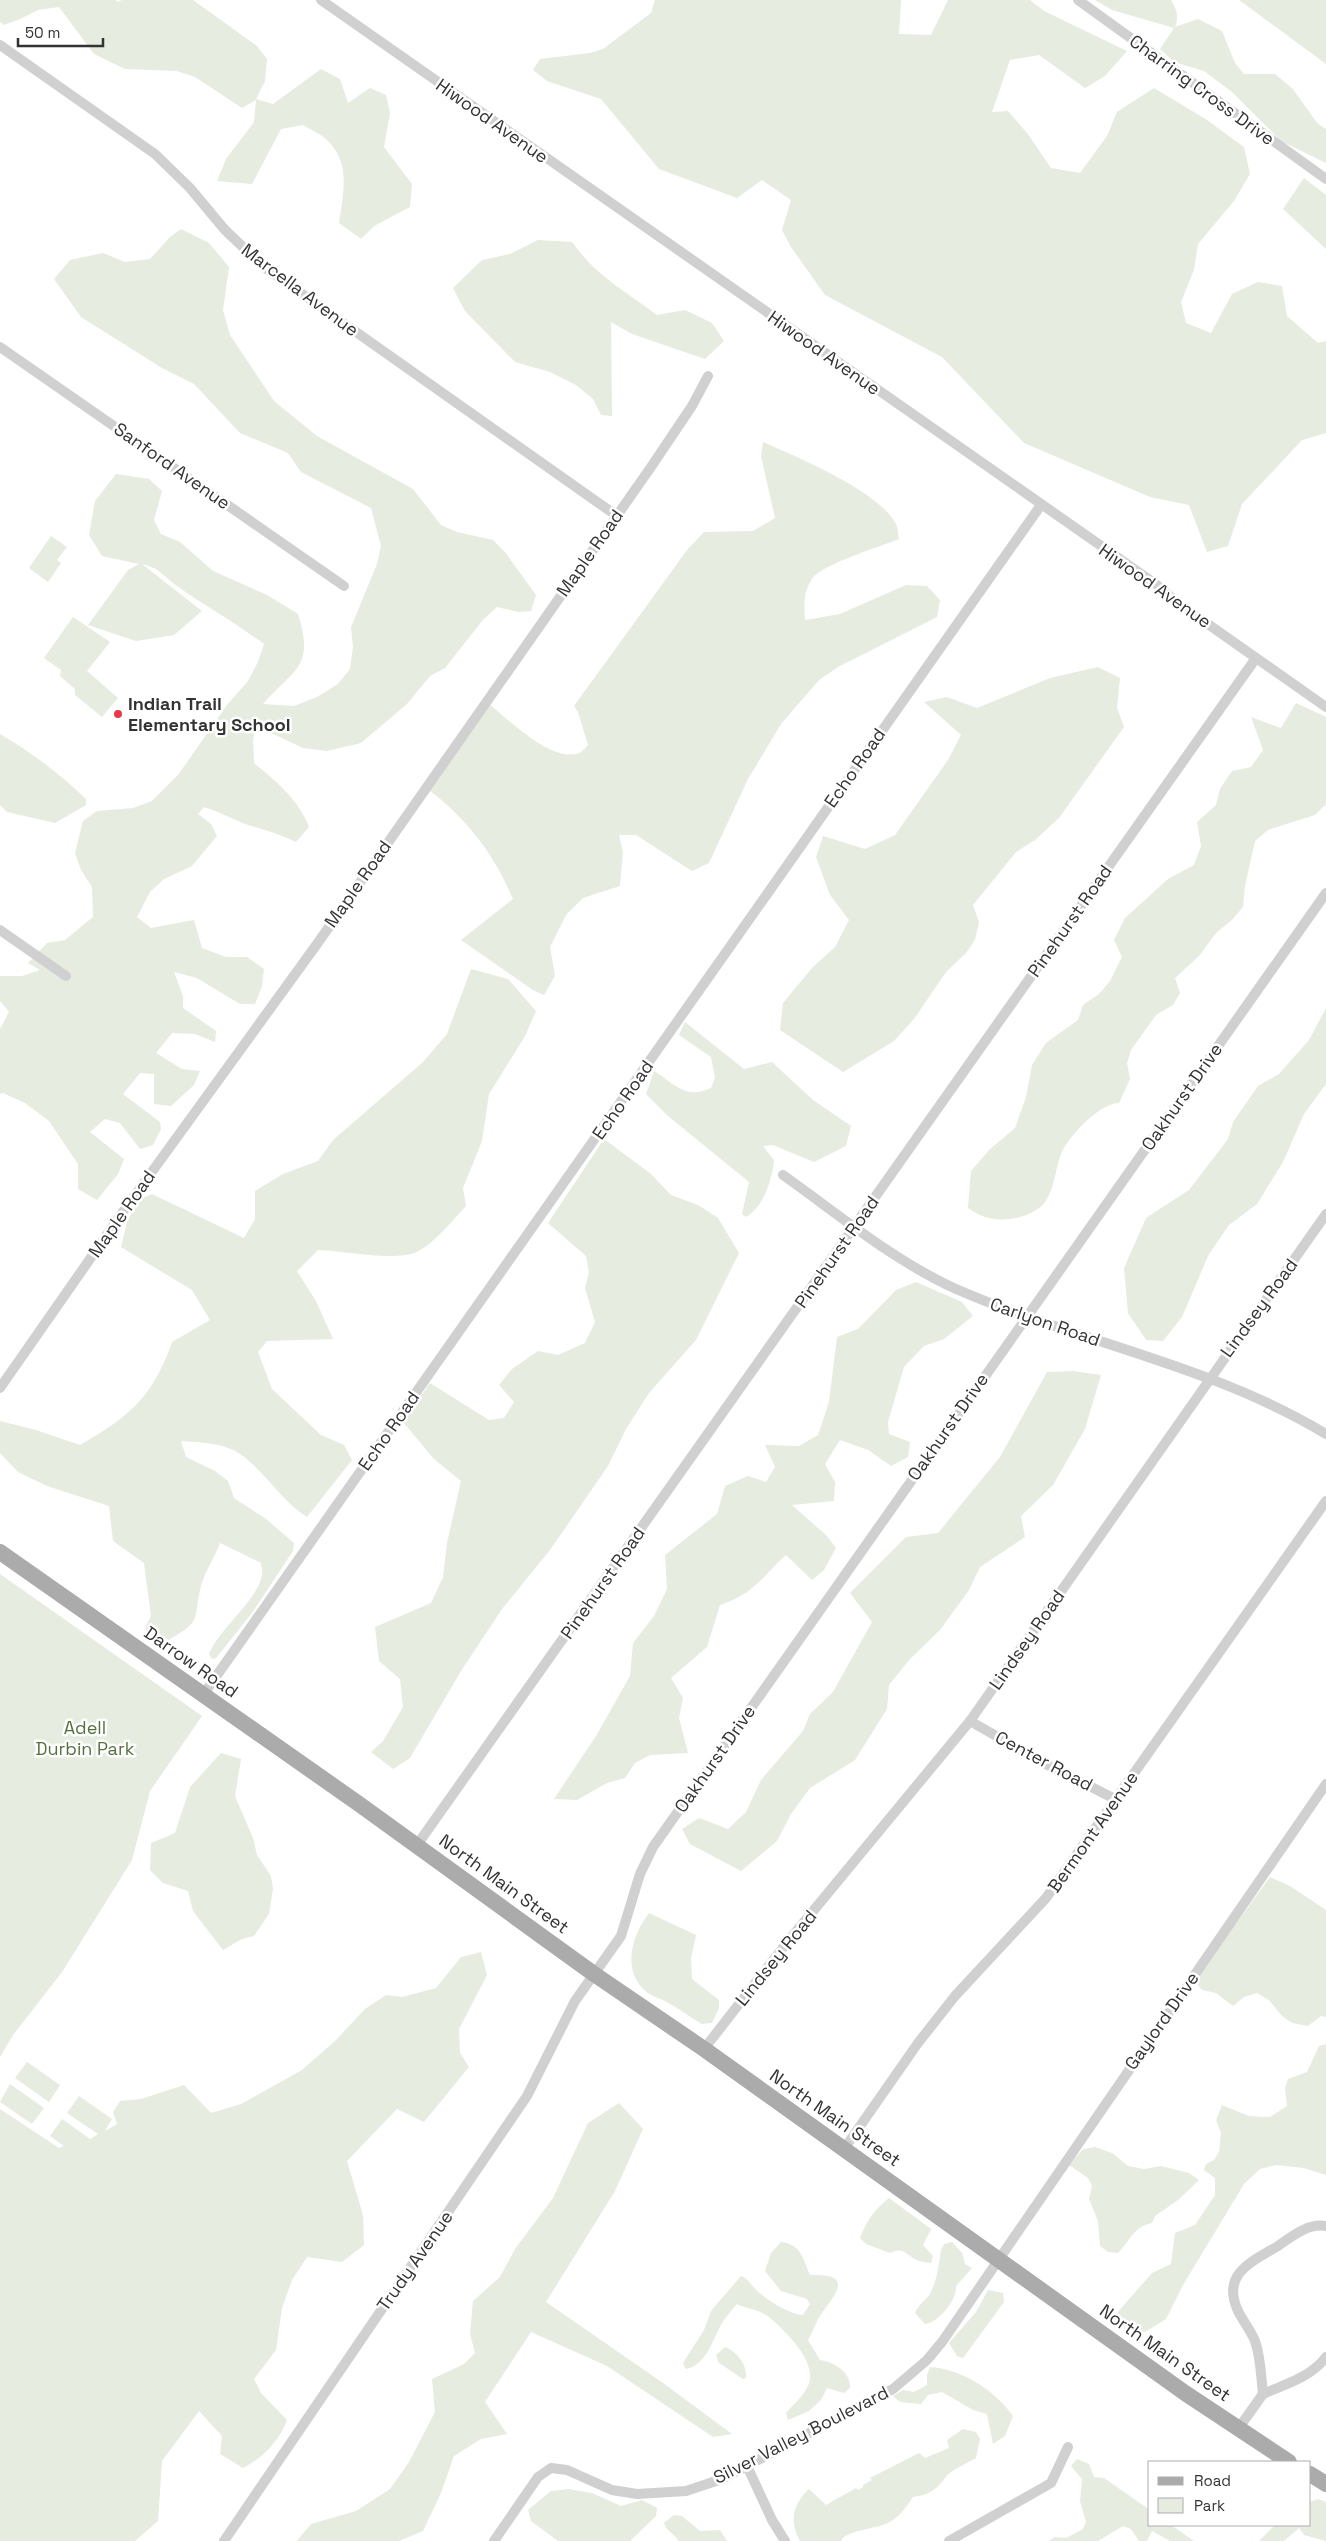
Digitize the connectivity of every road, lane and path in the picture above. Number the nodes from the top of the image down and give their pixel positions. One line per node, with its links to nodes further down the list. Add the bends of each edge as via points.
1 (321, 0): 7 (street, Hiwood Avenue)
2 (1078, 0): 4 (street, Charring Cross Drive)
3 (0, 45): 8 (street, Marcella Avenue, via 155,154 264,267)
4 (1326, 180)
5 (0, 347): 9 (street, Sanford Avenue)
6 (708, 376): 8 (street, Maple Road, via 692,406)
7 (1042, 505): 10 (street, Hiwood Avenue); 24 (street, Echo Road)
8 (617, 516): 20 (street, Maple Road)
9 (344, 586)
10 (1256, 658): 11 (street, Hiwood Avenue); 17 (street, Pinehurst Road)
11 (1326, 707)
12 (1326, 893): 18 (street, Oakhurst Drive)
13 (0, 930): 14 (street)
14 (66, 976)
15 (782, 1175): 17 (street, Carlyon Road)
16 (1326, 1214): 19 (street, Lindsey Road)
17 (855, 1226): 18 (street, Carlyon Road, via 929,1276); 29 (street, Pinehurst Road)
18 (1026, 1317): 19 (street, Carlyon Road); 30 (street, Oakhurst Drive, via 653,1847 640,1874 621,1936)
19 (1209, 1379): 21 (street, Carlyon Road, via 1282,1409); 25 (street, Lindsey Road)
20 (0, 1388)
21 (1326, 1434)
22 (1326, 1501): 27 (street, Bermont Avenue)
23 (0, 1552): 24 (main road, Darrow Road)
24 (203, 1695): 28 (main road, Darrow Road)
25 (970, 1721): 27 (street, Center Road); 31 (street, Lindsey Road, via 780,1951)
26 (1326, 1784): 34 (street, Gaylord Drive)
27 (1117, 1800): 32 (street, Bermont Avenue, via 1046,1898 955,1996 918,2043)
28 (359, 1804): 29 (main road, North Main Street)
29 (417, 1845): 30 (main road, North Main Street)
30 (594, 1974): 31 (main road, North Main Street); 43 (street, Trudy Avenue, via 564,2021 515,2117)
31 (704, 2049): 32 (main road, North Main Street)
32 (844, 2148): 34 (main road, North Main Street)
33 (1326, 2226): 36 (street, via 1316,2225 1301,2231 1247,2265 1233,2285 1238,2309 1257,2350)
34 (997, 2258): 37 (main road, North Main Street); 40 (street, Silver Valley Boulevard, via 942,2342 927,2360 893,2389)
35 (1326, 2357): 36 (street, via 1317,2367 1294,2381)
36 (1263, 2394): 37 (street)
37 (1238, 2429): 39 (main road, North Main Street)
38 (1068, 2447): 46 (street, via 1051,2483)
39 (1287, 2461)
40 (747, 2466): 44 (street, Silver Valley Boulevard, via 722,2479 686,2491 653,2494 612,2490 567,2470 551,2468 538,2477); 45 (street)
41 (1311, 2475): 42 (main road)
42 (1326, 2484)
43 (224, 2541)
44 (494, 2541)
45 (785, 2541)
46 (949, 2541)

